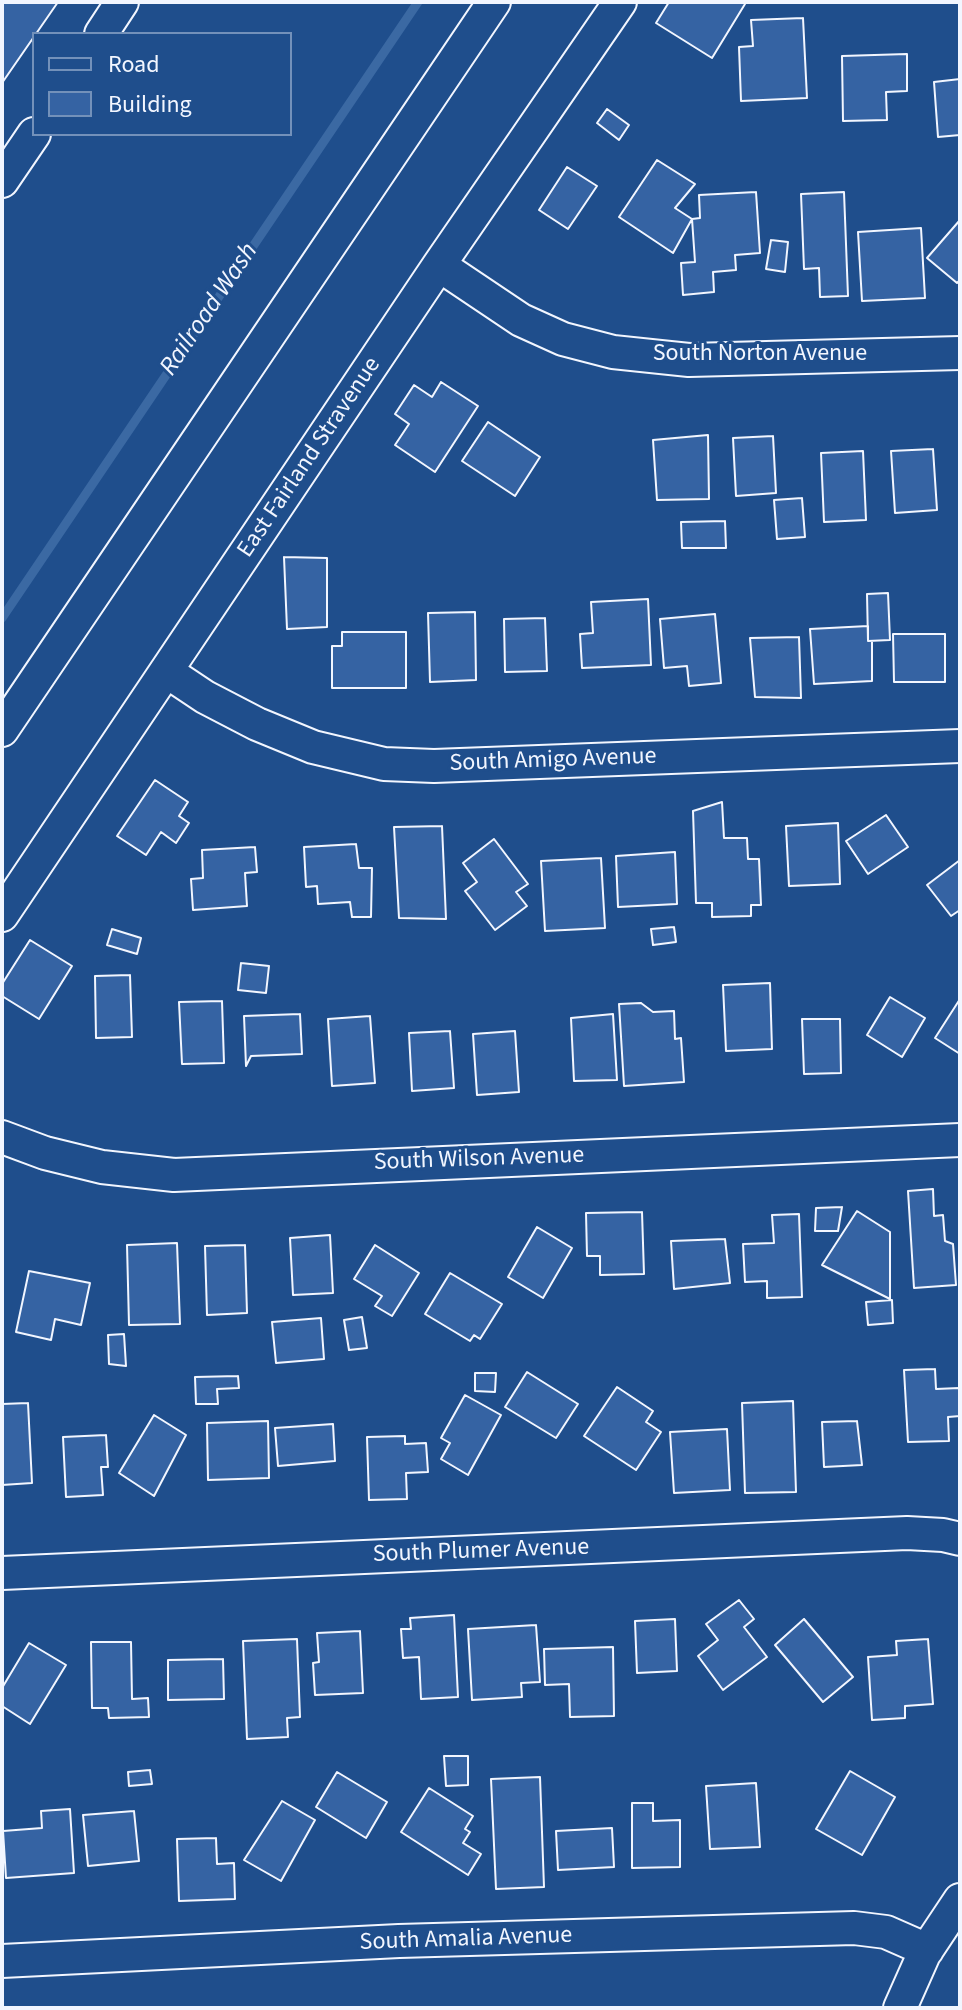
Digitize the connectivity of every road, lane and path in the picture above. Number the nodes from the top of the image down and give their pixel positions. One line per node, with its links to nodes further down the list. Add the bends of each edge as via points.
1 (122, 2): 4 (street)
2 (494, 2): 10 (street)
3 (620, 2): 7 (street, East Fairland Stravenue)
4 (102, 32)
5 (33, 136): 6 (street)
6 (2, 181)
7 (439, 265): 8 (street, South Norton Avenue, via 521,320 563,339 613,352 689,360); 9 (street, East Fairland Stravenue)
8 (960, 353)
9 (166, 671): 11 (street, South Amigo Avenue, via 257,724 313,747 384,764); 12 (street, East Fairland Stravenue)
10 (2, 730)
11 (960, 746)
12 (2, 915)
13 (2, 1137): 14 (street, South Wilson Avenue, via 102,1167 174,1175)
14 (960, 1140)
15 (960, 1539): 16 (street, South Plumer Avenue, via 907,1533)
16 (2, 1573)
17 (960, 1900): 18 (street)
18 (927, 1950): 19 (street, South Amalia Avenue, via 886,1932 854,1928 399,1941); 20 (street)
19 (2, 1961)
20 (900, 2008)

